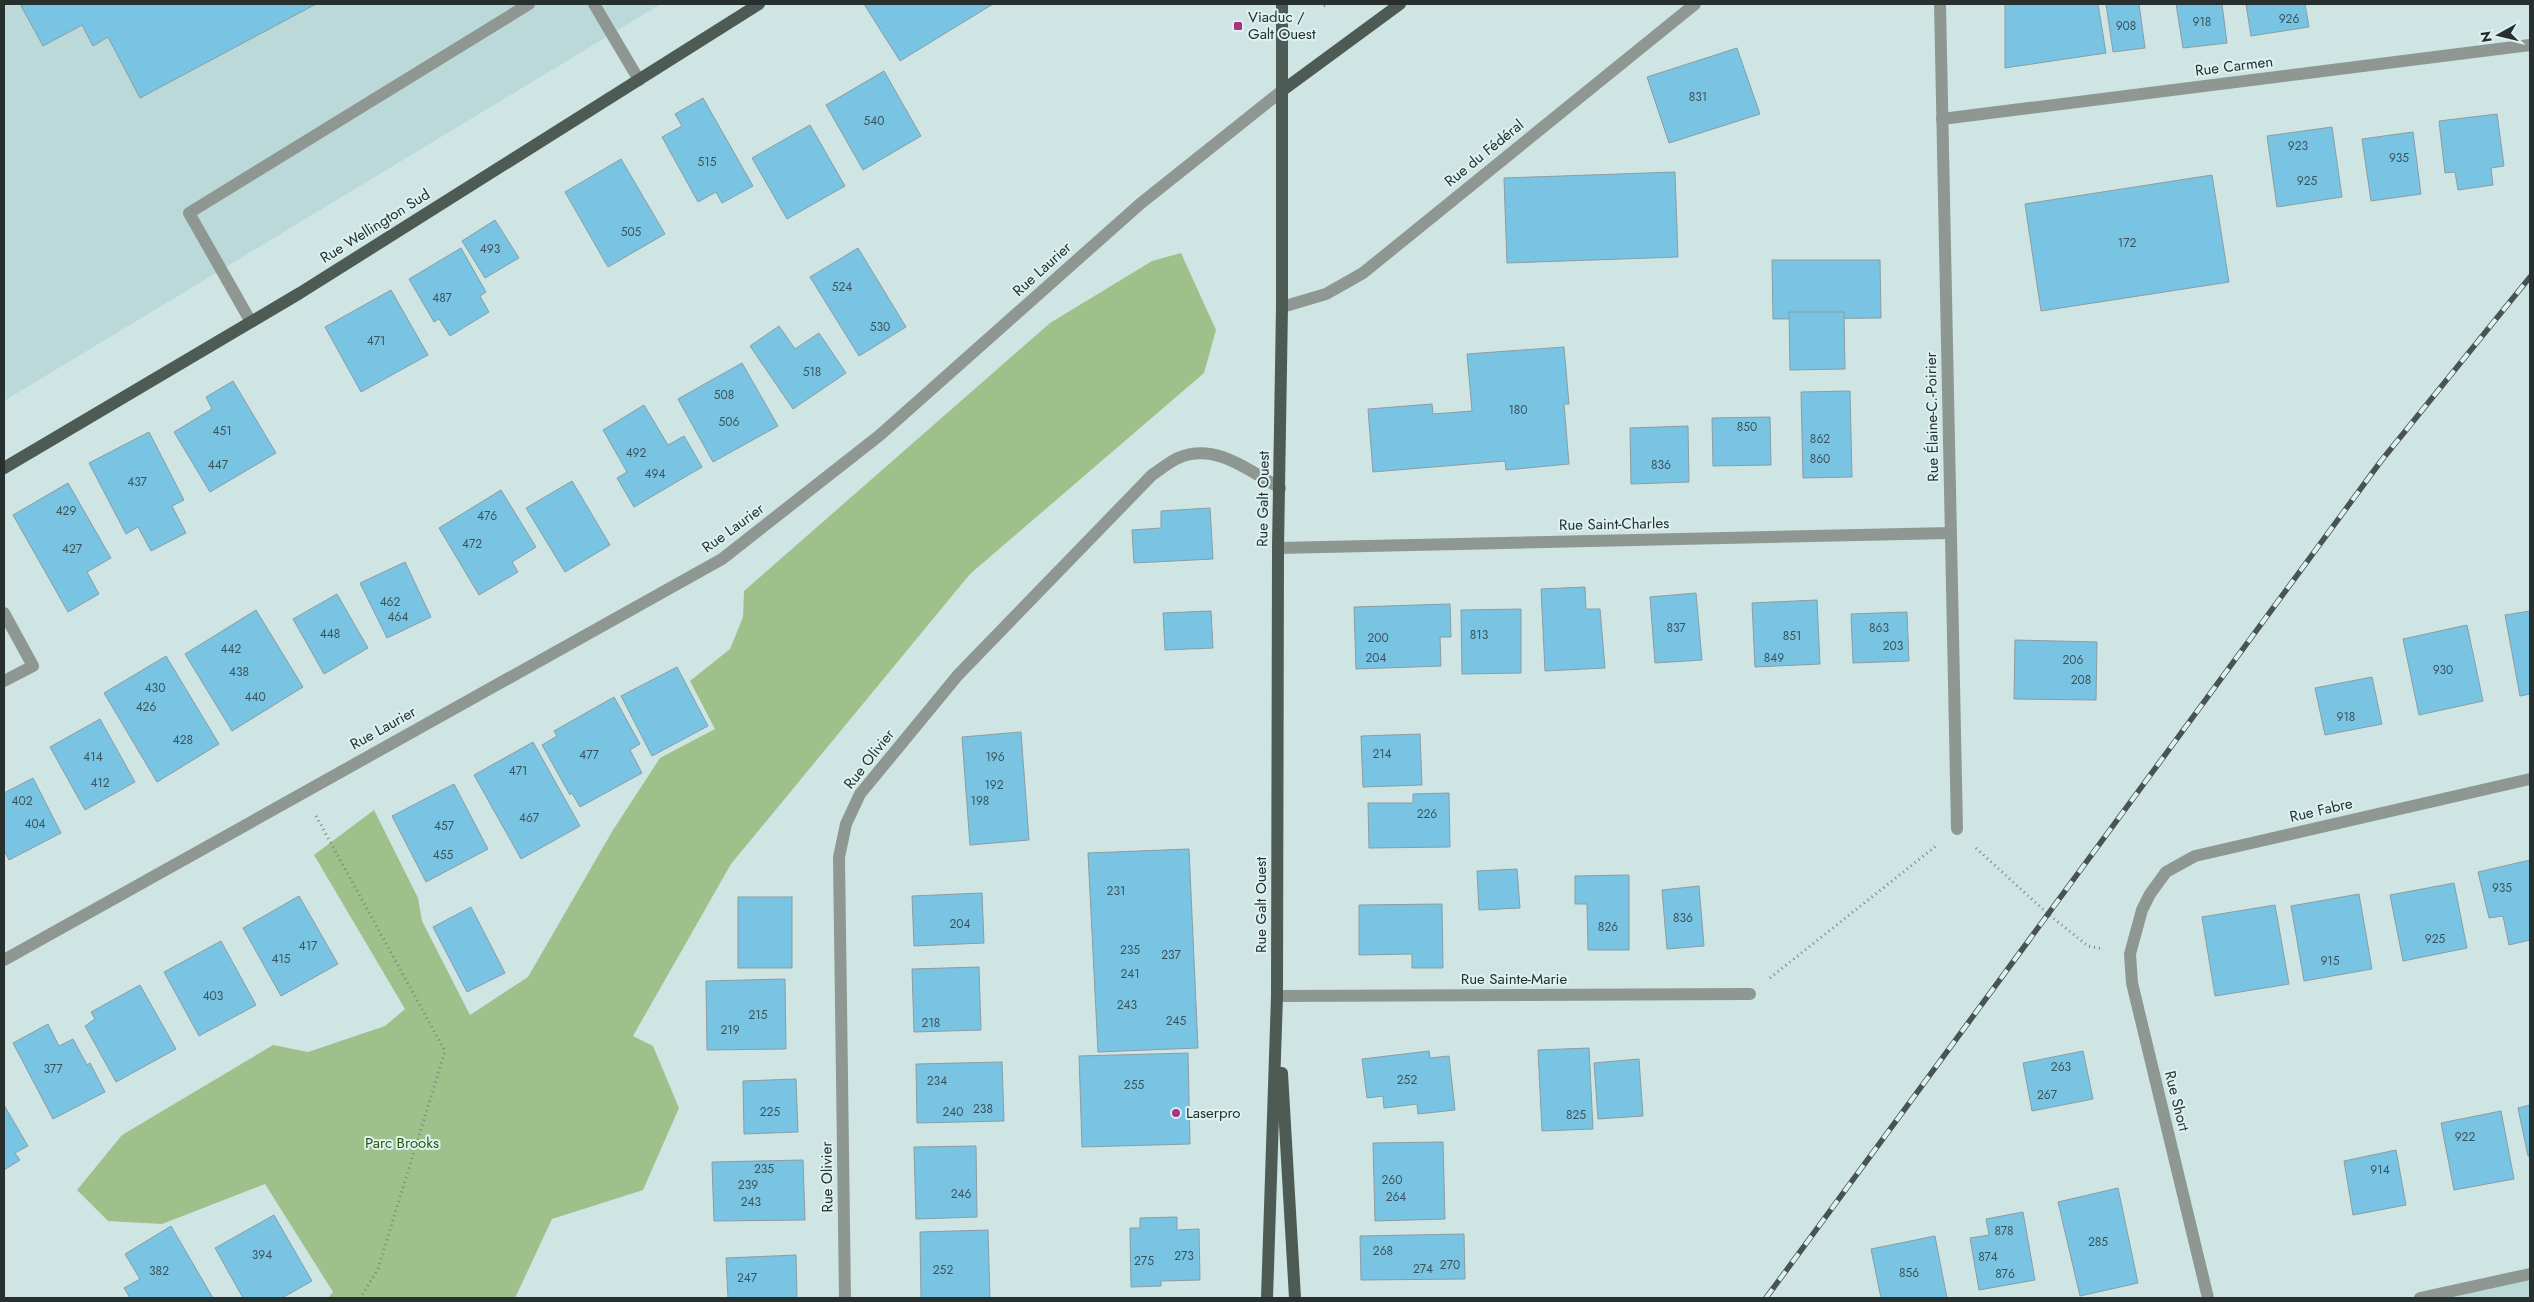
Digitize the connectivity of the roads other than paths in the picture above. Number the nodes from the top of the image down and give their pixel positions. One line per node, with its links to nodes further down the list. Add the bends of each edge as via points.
1 (529, 4): 13 (street, via 189,213)
2 (594, 4): 9 (street)
3 (759, 4): 9 (main road, Rue Wellington Sud)
4 (1282, 4): 10 (main road, Rue Galt Ouest)
5 (1400, 4): 10 (main road, Rue Laurier)
6 (1695, 4): 12 (street, Rue du Fédéral, via 1363,272 1326,294)
7 (1940, 4): 11 (street, Rue Élaine-C.-Poirier)
8 (2530, 45): 11 (street, Rue Carmen)
9 (639, 80): 13 (main road, Rue Wellington Sud)
10 (1283, 90): 12 (main road, Rue Galt Ouest); 23 (street, Rue Laurier, via 1140,204 880,435 722,559)
11 (1942, 119): 16 (street, Rue Élaine-C.-Poirier)
12 (1282, 307): 15 (main road, Rue Galt Ouest)
13 (251, 322): 14 (main road, Rue Wellington Sud)
14 (4, 468)
15 (1280, 488): 17 (main road, Rue Galt Ouest); 27 (street, Rue Olivier, via 1227,458 1202,451 1177,458 1152,476 958,675 860,794 846,824 839,857)
16 (1950, 533): 17 (street, Rue Saint-Charles); 21 (street, Rue Élaine-C.-Poirier)
17 (1278, 548): 25 (main road, Rue Galt Ouest)
18 (4, 613): 19 (street, via 33,666)
19 (4, 681)
20 (2530, 779): 22 (street, Rue Fabre, via 2194,856 2166,872)
21 (1957, 829)
22 (2142, 910): 30 (street, Rue Short, via 2130,954 2132,983)
23 (4, 960)
24 (1750, 994): 25 (street, Rue Sainte-Marie)
25 (1277, 996): 28 (main road, Rue Galt Ouest); 29 (main road, Rue Galt Ouest)
26 (2530, 1274): 31 (street)
27 (845, 1298)
28 (1267, 1298)
29 (1295, 1298)
30 (2208, 1298)
31 (2420, 1298)

